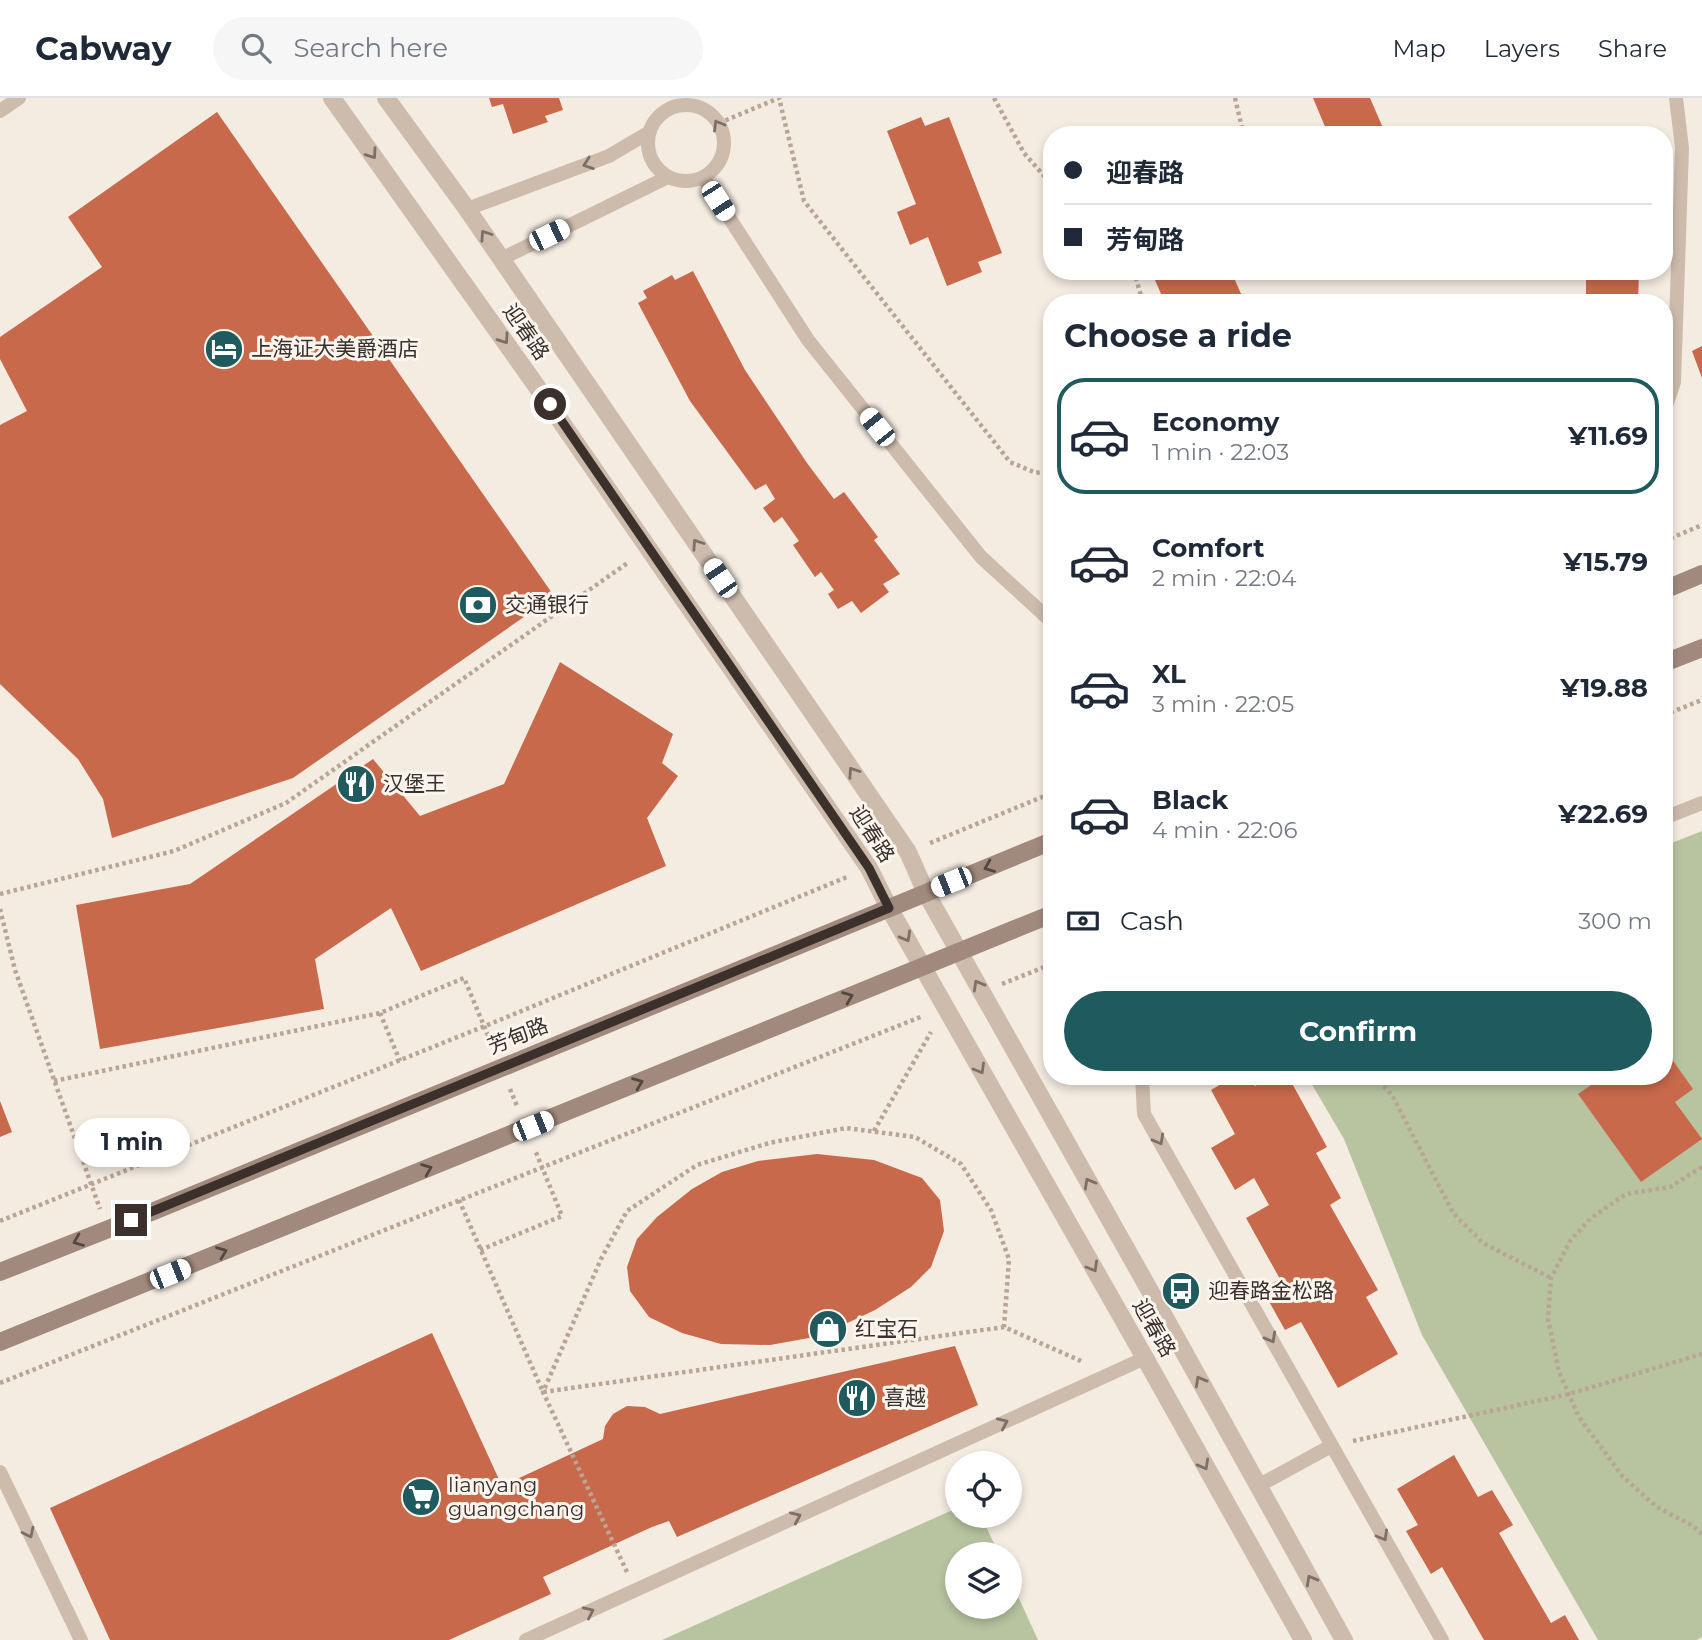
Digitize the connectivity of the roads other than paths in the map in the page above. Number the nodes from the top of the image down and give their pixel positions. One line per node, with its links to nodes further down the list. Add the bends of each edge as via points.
1 (19, 98): 6 (lane)
2 (332, 98): 22 (street, 迎春路, one-way to 22, via 649,548 869,868)
3 (386, 98): 10 (street, 迎春路)
4 (1676, 98): 12 (lane, via 1682,148)
5 (672, 102): 7 (lane); 9 (lane, one-way to 5, via 713,170 724,149 719,124 699,107)
6 (0, 111)
7 (648, 133): 8 (lane, via 650,159); 10 (lane, one-way to 10, via 609,156)
8 (668, 177): 9 (lane, via 692,182); 11 (lane)
9 (703, 177): 15 (lane, via 808,340 981,557)
10 (467, 209): 11 (street, 迎春路, one-way to 10)
11 (501, 259): 21 (street, 迎春路, one-way to 11, via 908,852)
12 (1673, 385)
13 (1702, 574): 14 (main road)
14 (1673, 586)
15 (1043, 614)
16 (1702, 648): 17 (main road)
17 (1673, 659)
18 (1702, 803): 19 (lane)
19 (1673, 814)
20 (1043, 845): 21 (main road, 芳甸路, one-way to 21)
21 (926, 893): 22 (main road, 芳甸路); 24 (street, 迎春路)
22 (889, 908): 25 (street, 迎春路, one-way to 25); 27 (main road, 芳甸路, one-way to 27)
23 (1043, 918): 24 (main road)
24 (959, 952): 25 (main road); 32 (street, 迎春路, one-way to 24)
25 (923, 967): 28 (main road, one-way to 25); 29 (street, 迎春路, one-way to 29)
26 (1142, 1085): 30 (lane, one-way to 30, via 1144,1114)
27 (0, 1272)
28 (0, 1342)
29 (1145, 1358): 34 (lane, one-way to 29); 35 (street, 迎春路, one-way to 35)
30 (1331, 1446): 32 (lane); 37 (lane, one-way to 37)
31 (0, 1472): 33 (lane, one-way to 33)
32 (1258, 1486): 36 (street, 迎春路, one-way to 32)
33 (80, 1640)
34 (526, 1640)
35 (1303, 1640)
36 (1344, 1640)
37 (1442, 1640)

